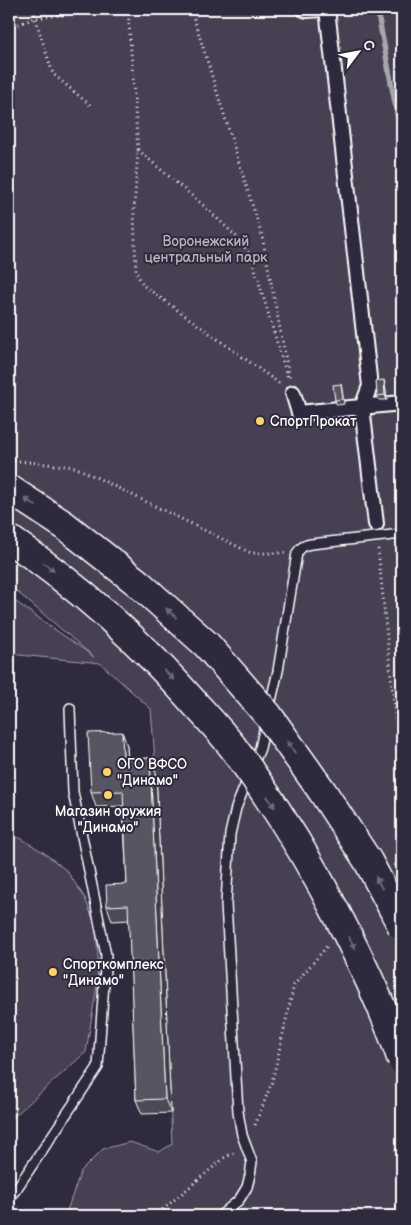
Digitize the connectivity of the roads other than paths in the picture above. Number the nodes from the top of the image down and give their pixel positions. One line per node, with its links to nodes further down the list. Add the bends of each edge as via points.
1 (304, 9): 2 (street)
2 (322, 9)
3 (327, 9): 6 (street, via 370,386)
4 (293, 393): 6 (street, via 299,413)
5 (402, 403): 6 (street)
6 (362, 407): 8 (street)
7 (9, 489): 12 (main road, one-way to 7, bridge, via 368,861 322,790 268,715 207,645 138,583 64,525)
8 (376, 530): 9 (lane); 15 (lane, via 304,545 297,553 278,672 260,748 236,808 230,834 226,904 238,1112 252,1162 247,1187 239,1200)
9 (402, 534)
10 (9, 539): 13 (main road, one-way to 13, bridge, via 106,614 174,680 231,745 282,818 324,890 362,962)
11 (70, 708): 14 (lane, via 73,792 106,955 98,1067)
12 (402, 926)
13 (402, 1060)
14 (9, 1198)
15 (220, 1216)

